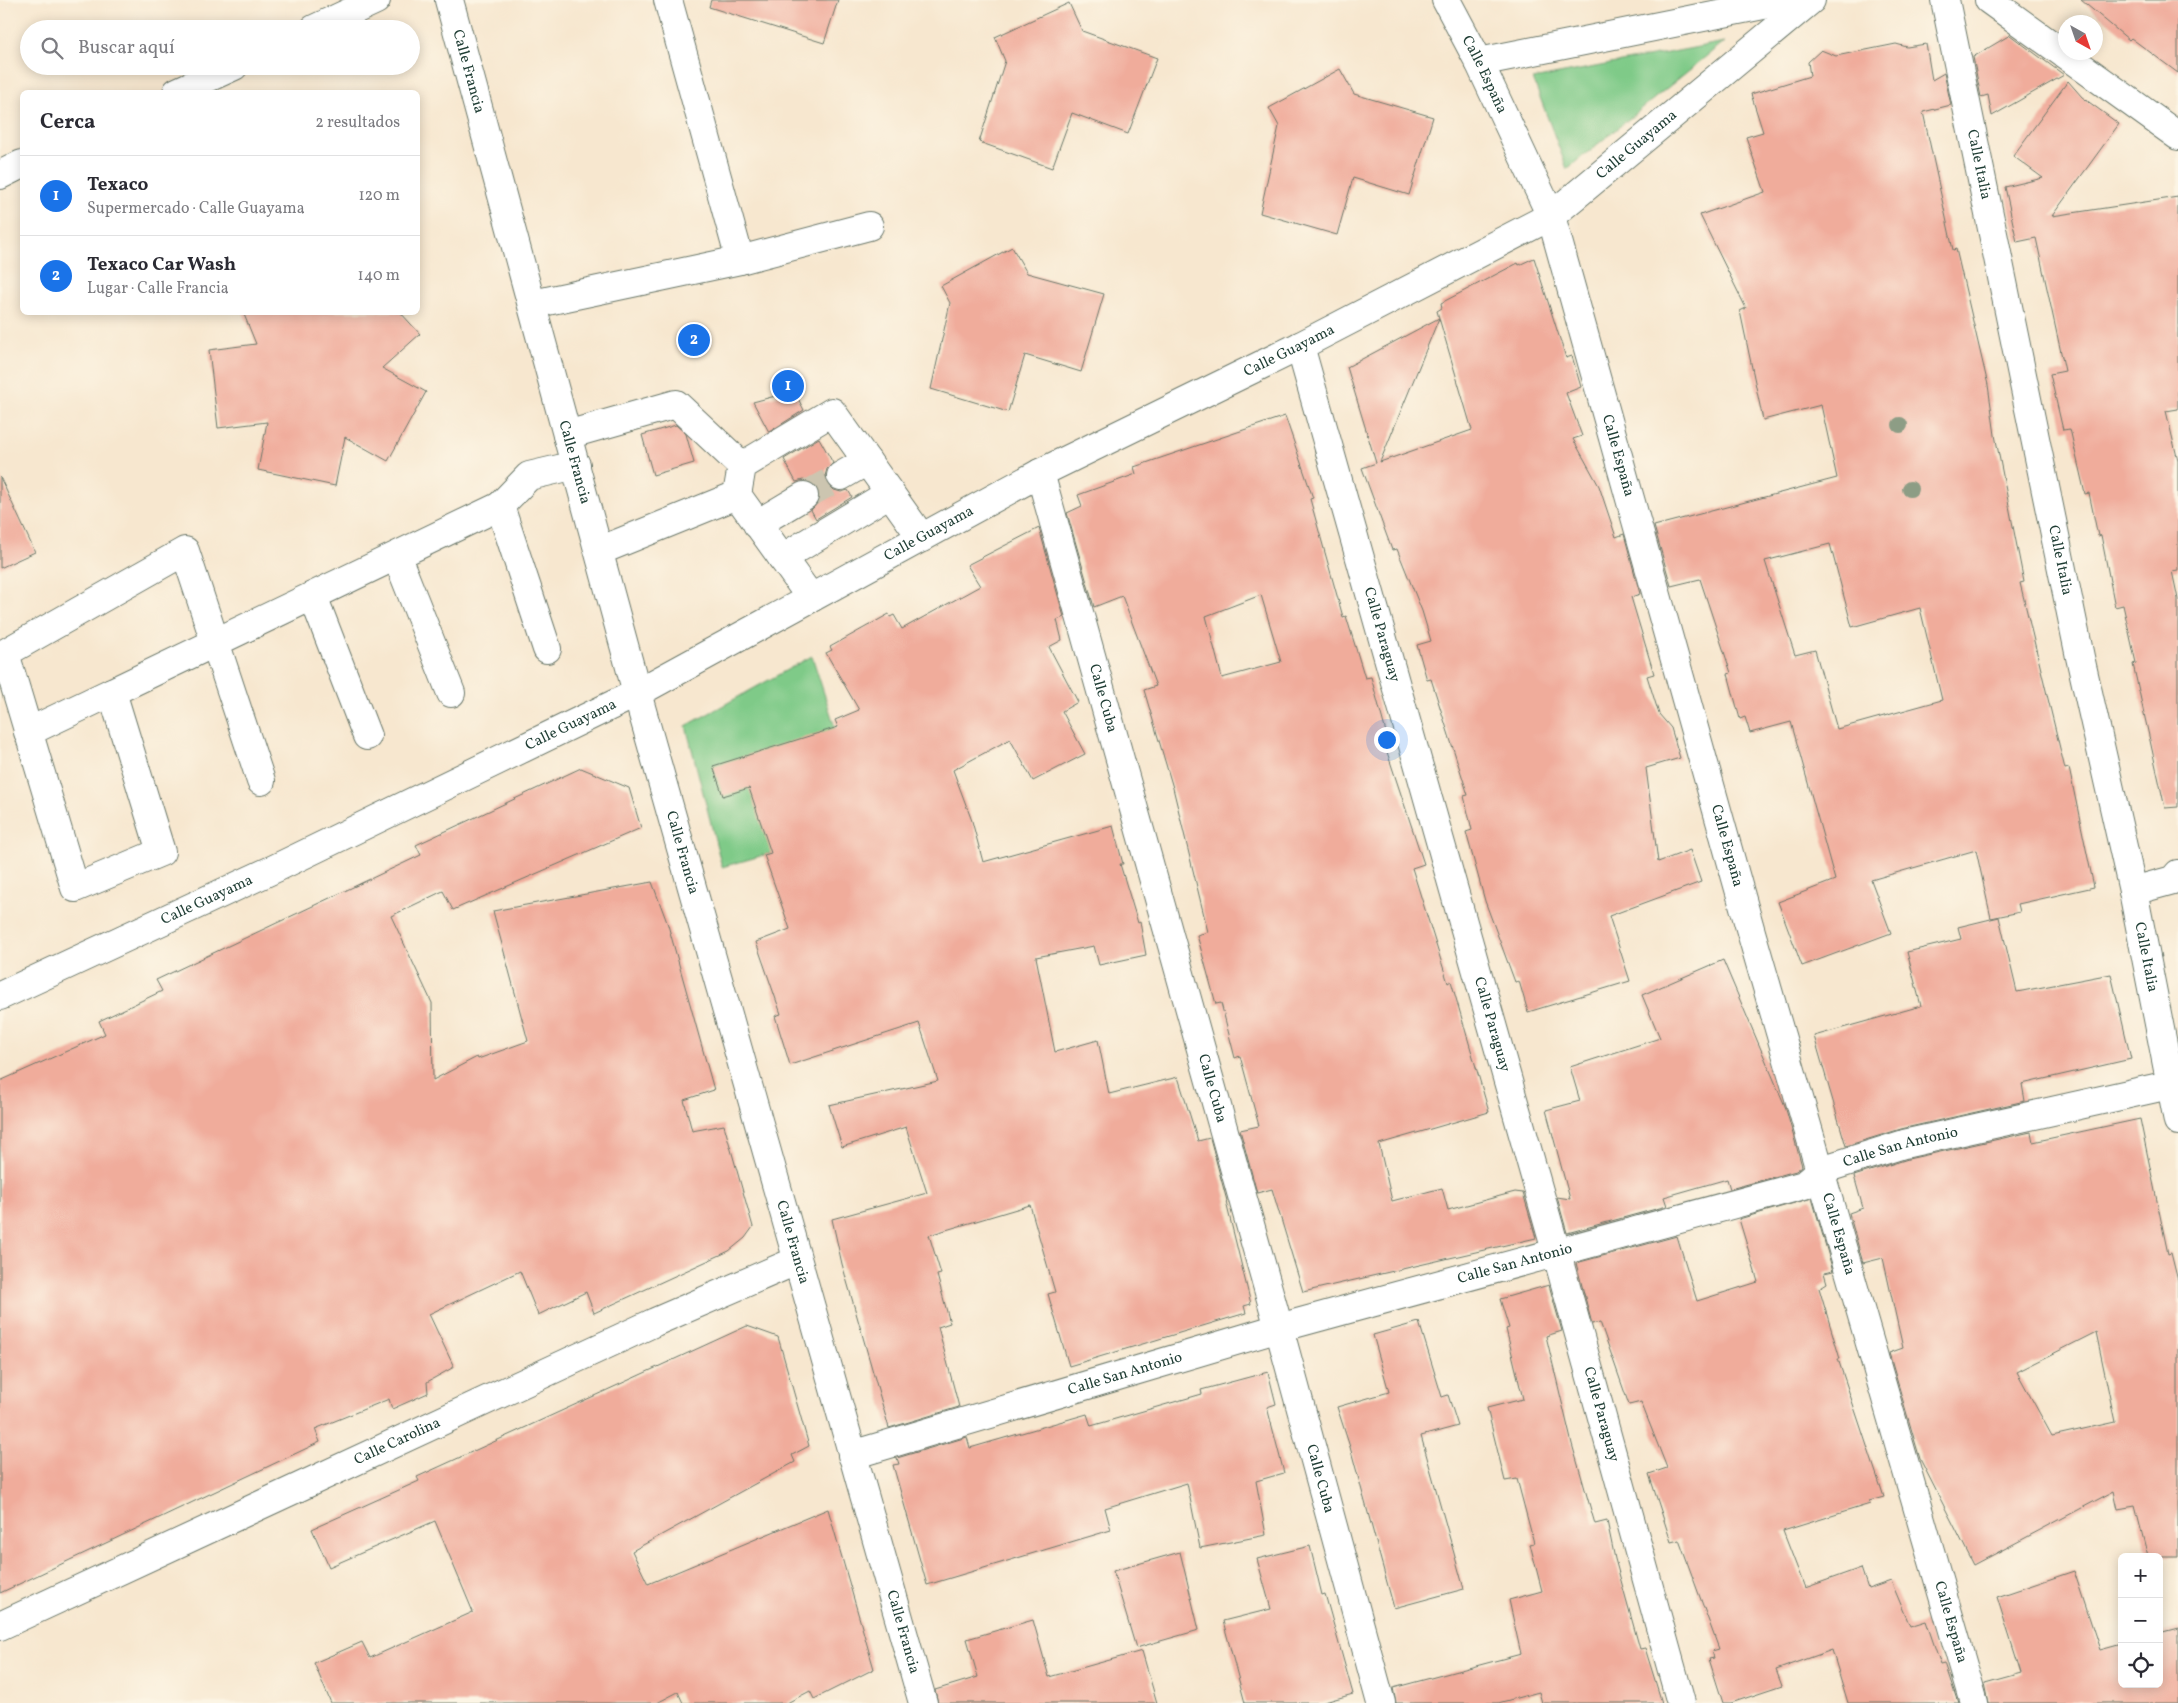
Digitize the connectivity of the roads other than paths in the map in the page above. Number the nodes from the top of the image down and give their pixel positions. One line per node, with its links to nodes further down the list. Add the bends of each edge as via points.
1 (376, 0): 9 (street)
2 (449, 0): 19 (street, Calle Francia)
3 (668, 0): 18 (street)
4 (1446, 0): 10 (street, Calle España)
5 (1788, 0): 10 (street)
6 (1811, 0): 16 (street, Calle Guayama)
7 (1945, 0): 47 (street, Calle Italia, via 2080,657)
8 (1989, 0): 13 (street)
9 (333, 20)
10 (1478, 62): 16 (street, Calle España)
11 (214, 75): 12 (street)
12 (181, 90)
13 (2178, 136)
14 (20, 165): 15 (street)
15 (0, 174)
16 (1551, 216): 20 (street, Calle Guayama); 51 (street, Calle España, via 1751,932)
17 (869, 226): 18 (street)
18 (740, 260): 19 (street)
19 (533, 304): 21 (street, Calle Francia)
20 (1300, 346): 25 (street, Calle Guayama); 52 (street, Calle Paraguay)
21 (567, 435): 23 (street, Calle Francia); 24 (street, via 676,404)
22 (867, 461): 24 (street, via 832,412); 26 (street); 27 (street)
23 (576, 465): 30 (street, via 529,476); 33 (street, Calle Francia)
24 (742, 466): 28 (street)
25 (1040, 473): 32 (street, Calle Guayama); 54 (street, Calle Cuba)
26 (840, 476)
27 (890, 493): 32 (street); 35 (street)
28 (736, 495): 31 (street); 33 (street)
29 (804, 496): 31 (street)
30 (500, 506): 34 (street); 39 (street)
31 (757, 524): 35 (street)
32 (922, 538): 37 (street, Calle Guayama)
33 (598, 550): 42 (street, Calle Francia)
34 (397, 557): 36 (street); 41 (street)
35 (782, 558): 37 (street)
36 (313, 596): 38 (street); 44 (street)
37 (811, 598): 42 (street, Calle Guayama)
38 (216, 644): 40 (street); 43 (street, via 185,551 5,653); 45 (street)
39 (547, 649)
40 (112, 692): 43 (street); 43 (street, via 161,852 75,888)
41 (451, 693)
42 (637, 693): 48 (street, Calle Guayama, via 276,868); 53 (street, Calle Francia)
43 (28, 732)
44 (368, 736)
45 (261, 781)
46 (2178, 874): 47 (street, via 2173,880)
47 (2134, 891): 49 (street, Calle Italia)
48 (0, 996)
49 (2174, 1084): 50 (street, Calle Italia); 51 (street, Calle San Antonio, via 1904,1144)
50 (2178, 1121)
51 (1821, 1170): 52 (street, Calle San Antonio, via 1804,1185); 60 (street, Calle España, via 1831,1214)
52 (1556, 1251): 54 (street, Calle San Antonio); 59 (street, Calle Paraguay)
53 (796, 1260): 55 (street, Calle Francia); 56 (street, Calle Carolina, via 654,1322)
54 (1279, 1328): 55 (street, Calle San Antonio); 58 (street, Calle Cuba)
55 (852, 1454): 57 (street, Calle Francia)
56 (0, 1626)
57 (923, 1703)
58 (1381, 1703)
59 (1681, 1703)
60 (1974, 1703)

